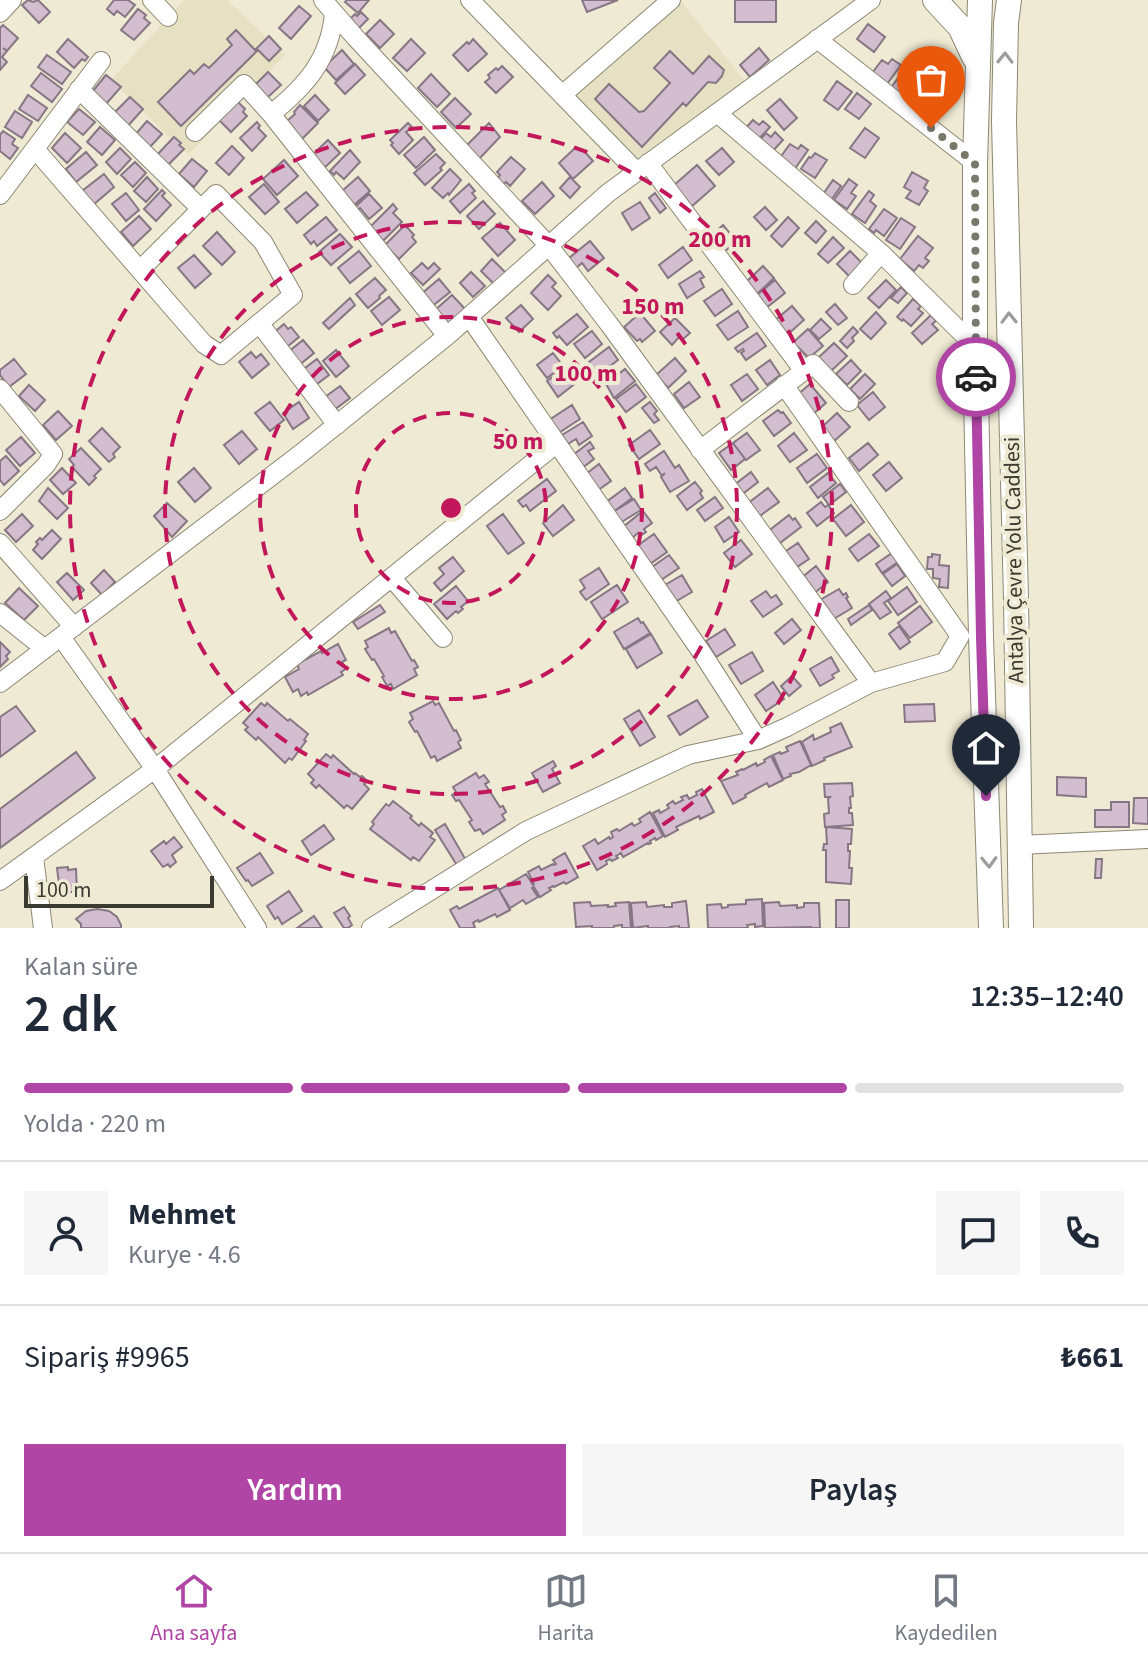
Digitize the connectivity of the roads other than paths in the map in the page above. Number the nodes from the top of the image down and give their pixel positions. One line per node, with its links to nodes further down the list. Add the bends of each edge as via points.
1 (12, 0): 10 (street)
2 (152, 0): 11 (street)
3 (470, 0): 16 (street)
4 (671, 0): 16 (street)
5 (871, 0): 12 (street)
6 (935, 0): 14 (highway, via 960,27)
7 (980, 0): 14 (highway, Antalya Çevre Yolu Caddesi)
8 (1009, 0): 53 (highway, Antalya Çevre Yolu Caddesi, one-way to 8, via 1004,121)
9 (328, 7): 18 (street, via 332,33 312,75); 25 (street)
10 (0, 13)
11 (168, 17)
12 (817, 39): 17 (street); 21 (street)
13 (101, 61): 15 (street)
14 (977, 64): 21 (highway, Antalya Çevre Yolu Caddesi)
15 (79, 89): 20 (street); 24 (street)
16 (562, 95): 22 (street)
17 (717, 113): 22 (street); 26 (street)
18 (271, 114): 19 (street, via 244,84); 31 (street)
19 (195, 132)
20 (35, 149): 23 (street); 27 (street)
21 (975, 163): 32 (highway, Antalya Çevre Yolu Caddesi)
22 (642, 168): 25 (street); 33 (street)
23 (0, 195)
24 (201, 209): 27 (street); 30 (street, via 216,194 263,242 293,295)
25 (549, 246): 29 (street); 39 (street)
26 (881, 253): 28 (street); 32 (street)
27 (140, 270): 30 (street, via 204,344 221,355)
28 (853, 285)
29 (470, 318): 31 (street); 38 (street)
30 (259, 323): 37 (street)
31 (447, 336): 37 (street)
32 (975, 346): 45 (highway, Antalya Çevre Yolu Caddesi)
33 (804, 371): 34 (street); 36 (street, via 813,364)
34 (784, 385): 39 (street); 45 (street)
35 (0, 389): 40 (street, via 53,454)
36 (849, 402)
37 (337, 425): 44 (street)
38 (556, 444): 42 (street); 50 (street)
39 (700, 450): 49 (street)
40 (0, 511)
41 (0, 543): 44 (street)
42 (392, 578): 46 (street); 51 (street)
43 (0, 613): 47 (street)
44 (67, 632): 47 (street); 51 (street)
45 (970, 636): 49 (street, via 945,662); 56 (highway, Antalya Çevre Yolu Caddesi, one-way to 56)
46 (443, 638)
47 (45, 649): 48 (street)
48 (0, 683)
49 (871, 683): 50 (street)
50 (758, 740): 59 (street, via 688,755 526,831)
51 (155, 769): 54 (street); 58 (street)
52 (1148, 839): 53 (street)
53 (1019, 845): 60 (highway, Antalya Çevre Yolu Caddesi)
54 (34, 857): 55 (street); 57 (street)
55 (0, 881)
56 (990, 927)
57 (43, 928)
58 (257, 928)
59 (371, 928)
60 (1021, 928)

